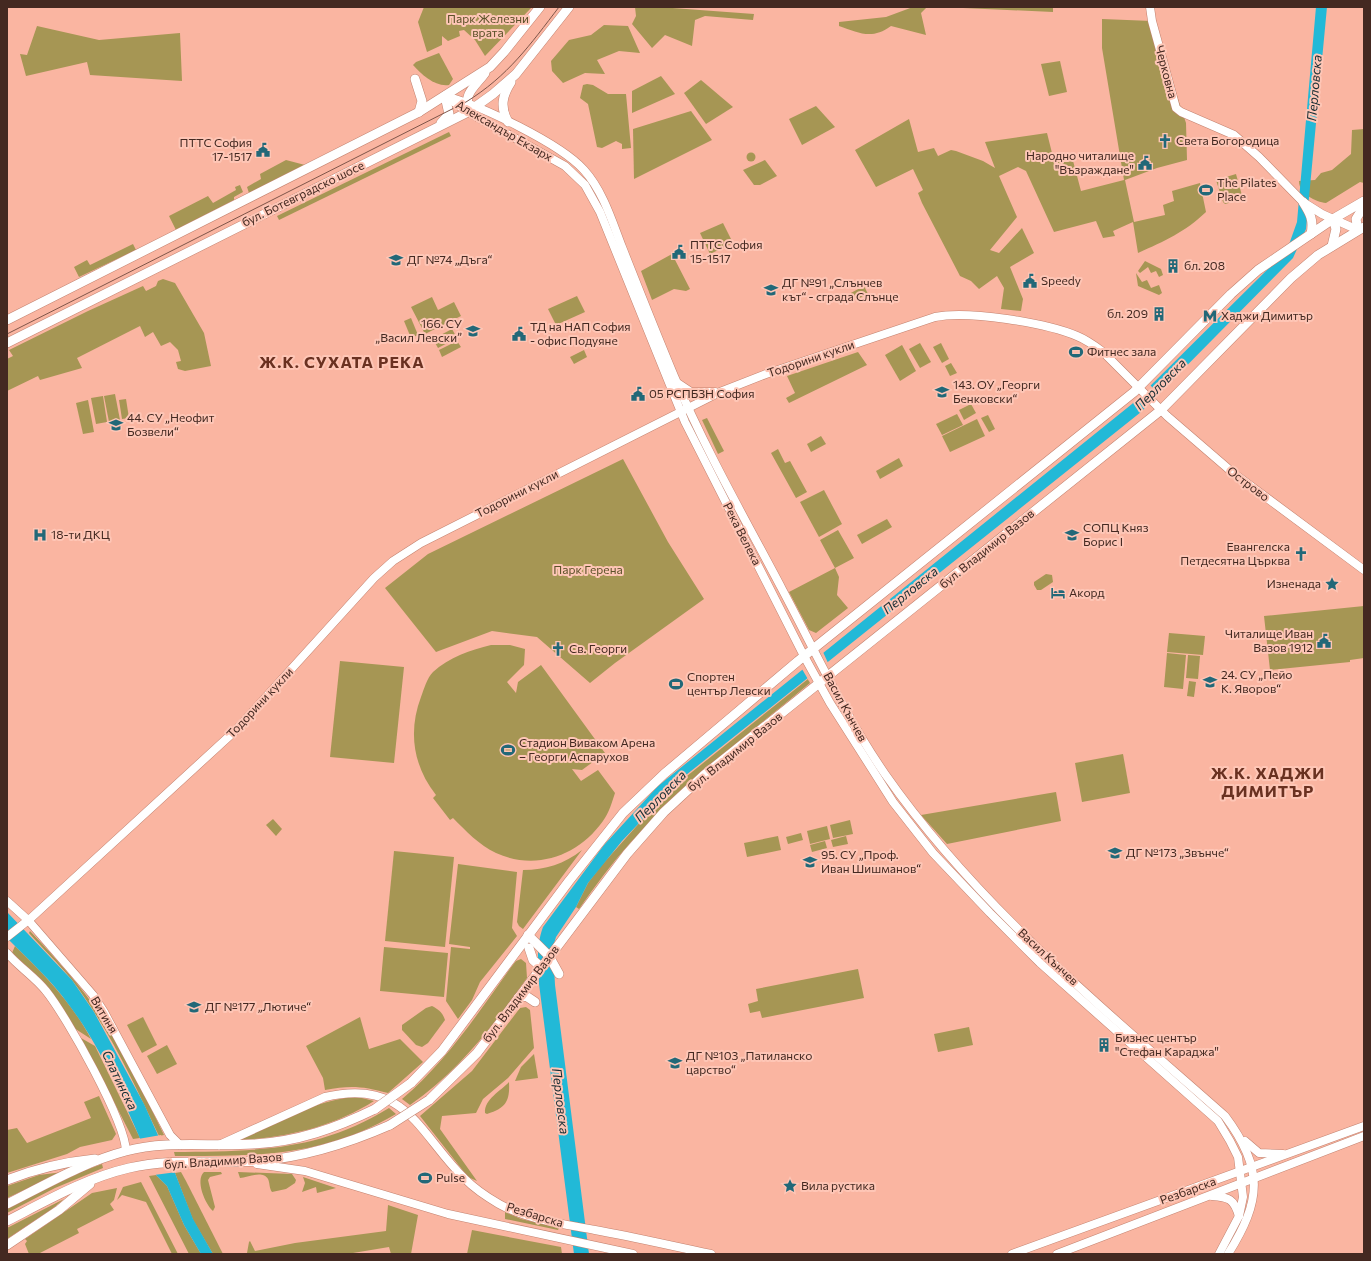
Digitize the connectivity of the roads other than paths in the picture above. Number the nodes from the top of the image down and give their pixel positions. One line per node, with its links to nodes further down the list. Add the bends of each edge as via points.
1 (540, 7): 4 (main road, бул. Ботевградско шосе)
2 (569, 7): 5 (main road, бул. Ботевградско шосе)
3 (1150, 7): 15 (street, Черковна, via 1176,108 1241,140)
4 (490, 67): 7 (main road, бул. Ботевградско шосе); 8 (main road, via 469,93)
5 (516, 74): 9 (main road, бул. Ботевградско шосе); 12 (main road, via 507,88 502,106)
6 (415, 79): 10 (main road, via 422,101)
7 (445, 96): 8 (street, Александър Екзарх); 10 (main road, бул. Ботевградско шосе); 11 (street, Александър Екзарх); 13 (main road, via 449,114)
8 (466, 102): 9 (street, Александър Екзарх); 11 (main road)
9 (477, 107): 11 (main road, бул. Ботевградско шосе); 12 (street, Александър Екзарх)
10 (419, 112): 21 (main road, бул. Ботевградско шосе)
11 (468, 112): 13 (main road, бул. Ботевградско шосе); 28 (street, Александър Екзарх, via 565,166 585,185 604,220)
12 (508, 122): 23 (street, Александър Екзарх, via 575,160 592,180 606,207)
13 (433, 130): 22 (main road, бул. Ботевградско шосе)
14 (1364, 201): 17 (main road, бул. Владимир Вазов)
15 (1303, 202): 17 (street, Черковна); 19 (main road, via 1312,217)
16 (1364, 206): 18 (main road, via 1356,219)
17 (1333, 219): 18 (street, Черковна); 19 (main road, бул. Владимир Вазов); 20 (main road, via 1336,229)
18 (1361, 228): 20 (main road, бул. Владимир Вазов)
19 (1311, 234): 24 (main road, бул. Владимир Вазов, via 1258,270 1231,294)
20 (1332, 246): 26 (main road, бул. Владимир Вазов, via 1288,281)
21 (7, 320)
22 (7, 343)
23 (676, 380): 25 (street, via 691,392); 27 (street, Александър Екзарх)
24 (1141, 390): 25 (street, Тодорини кукли, via 1103,352 1077,336 1049,327 956,314 917,322); 26 (street, Острово); 30 (main road, бул. Владимир Вазов)
25 (720, 392): 27 (street, Тодорини кукли)
26 (1158, 406): 29 (street, Острово, via 1232,472); 32 (main road, бул. Владимир Вазов)
27 (688, 407): 28 (street, Тодорини кукли); 30 (street, Река Велека)
28 (680, 410): 31 (street, Река Велека); 35 (street, Тодорини кукли, via 421,543 393,561 350,603 236,730)
29 (1364, 570)
30 (814, 652): 31 (main road, бул. Владимир Вазов); 32 (street, Васил Кънчев)
31 (806, 659): 33 (street, Васил Кънчев); 36 (main road, бул. Владимир Вазов, via 639,797 602,839)
32 (826, 674): 33 (main road, бул. Владимир Вазов); 46 (street, Васил Кънчев, via 876,760 943,850 1048,959 1225,1116)
33 (818, 680): 40 (main road, бул. Владимир Вазов, via 704,775 664,812 627,854); 55 (street, Васил Кънчев, via 893,802 934,853 1040,963 1218,1121 1238,1157)
34 (7, 901): 35 (street, Витиня)
35 (26, 922): 37 (street, Тодорини кукли); 48 (street, Витиня, via 93,995 170,1135)
36 (528, 935): 40 (main road); 49 (main road, бул. Владимир Вазов, bridge, via 442,1051 411,1083 375,1109 324,1132 293,1140)
37 (7, 937)
38 (529, 948): 41 (main road, via 533,960)
39 (7, 953): 50 (street, via 47,991 75,1037 124,1135)
40 (549, 956): 41 (main road, бул. Владимир Вазов); 42 (main road)
41 (541, 967): 43 (main road, бул. Владимир Вазов)
42 (559, 974)
43 (518, 998): 44 (main road, via 526,996); 53 (main road, бул. Владимир Вазов, bridge, via 477,1052 430,1100 390,1125 347,1142 311,1152 281,1158)
44 (534, 1002)
45 (1364, 1126): 51 (street, Резбарска)
46 (1240, 1136): 51 (street, via 1259,1153); 54 (street, Васил Кънчев)
47 (1364, 1136): 56 (street, Резбарска)
48 (180, 1145): 49 (main road, бул. Владимир Вазов); 50 (main road, бул. Владимир Вазов)
49 (218, 1145): 66 (street, Резбарска, via 325,1097 359,1092 399,1106 418,1122 465,1179 481,1193 500,1204 520,1213 565,1224)
50 (126, 1151): 52 (main road, бул. Владимир Вазов)
51 (1291, 1153): 54 (street, Резбарска)
52 (105, 1158): 58 (main road, via 76,1161); 61 (main road, бул. Владимир Вазов)
53 (232, 1162): 57 (main road, бул. Владимир Вазов, via 145,1166); 65 (street, Резбарска, via 306,1171 448,1214)
54 (1252, 1168): 55 (street, Резбарска); 56 (street, Васил Кънчев)
55 (1241, 1172): 59 (street, Васил Кънчев); 67 (street, Резбарска)
56 (1254, 1178): 59 (street, Резбарска); 70 (street, Васил Кънчев, via 1253,1198 1248,1217)
57 (96, 1179): 63 (main road, бул. Владимир Вазов); 64 (main road, via 59,1210)
58 (7, 1180)
59 (1242, 1183): 60 (street, Резбарска); 62 (street, Васил Кънчев, via 1244,1197)
60 (1209, 1196): 62 (street, via 1230,1200 1236,1206); 68 (street, Резбарска)
61 (7, 1204)
62 (1239, 1216): 69 (street, Васил Кънчев)
63 (7, 1221)
64 (7, 1245)
65 (633, 1254)
66 (711, 1254)
67 (1012, 1254)
68 (1057, 1254)
69 (1219, 1254)
70 (1228, 1254)

